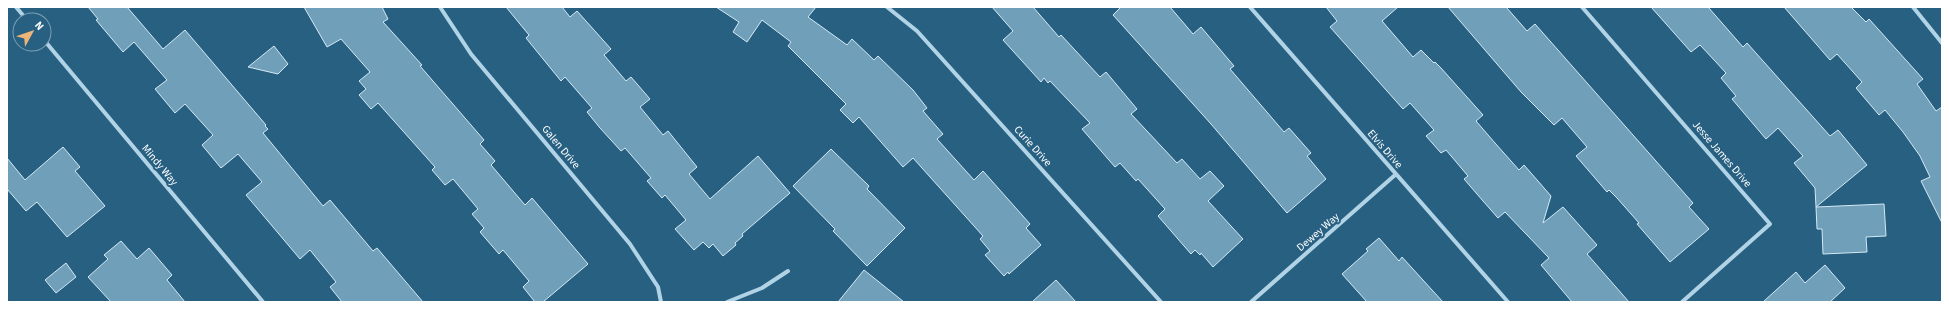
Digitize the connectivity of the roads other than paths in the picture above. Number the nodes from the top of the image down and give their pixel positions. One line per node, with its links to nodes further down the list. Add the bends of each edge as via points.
1 (440, 7): 11 (street, Galen Drive, via 471,54 630,244 658,287)
2 (887, 7): 13 (street, Curie Drive, via 917,31)
3 (1250, 7): 8 (street, Elvis Drive)
4 (1582, 7): 16 (street, Jesse James Drive, via 1770,224)
5 (1913, 7): 6 (street)
6 (1942, 43)
7 (52, 50): 10 (street, Mindy Way)
8 (1395, 175): 14 (street, Dewey Way); 15 (street, Elvis Drive)
9 (788, 271): 12 (street, via 762,288)
10 (263, 302)
11 (661, 302)
12 (727, 302)
13 (1161, 302)
14 (1251, 302)
15 (1508, 302)
16 (1682, 302)

